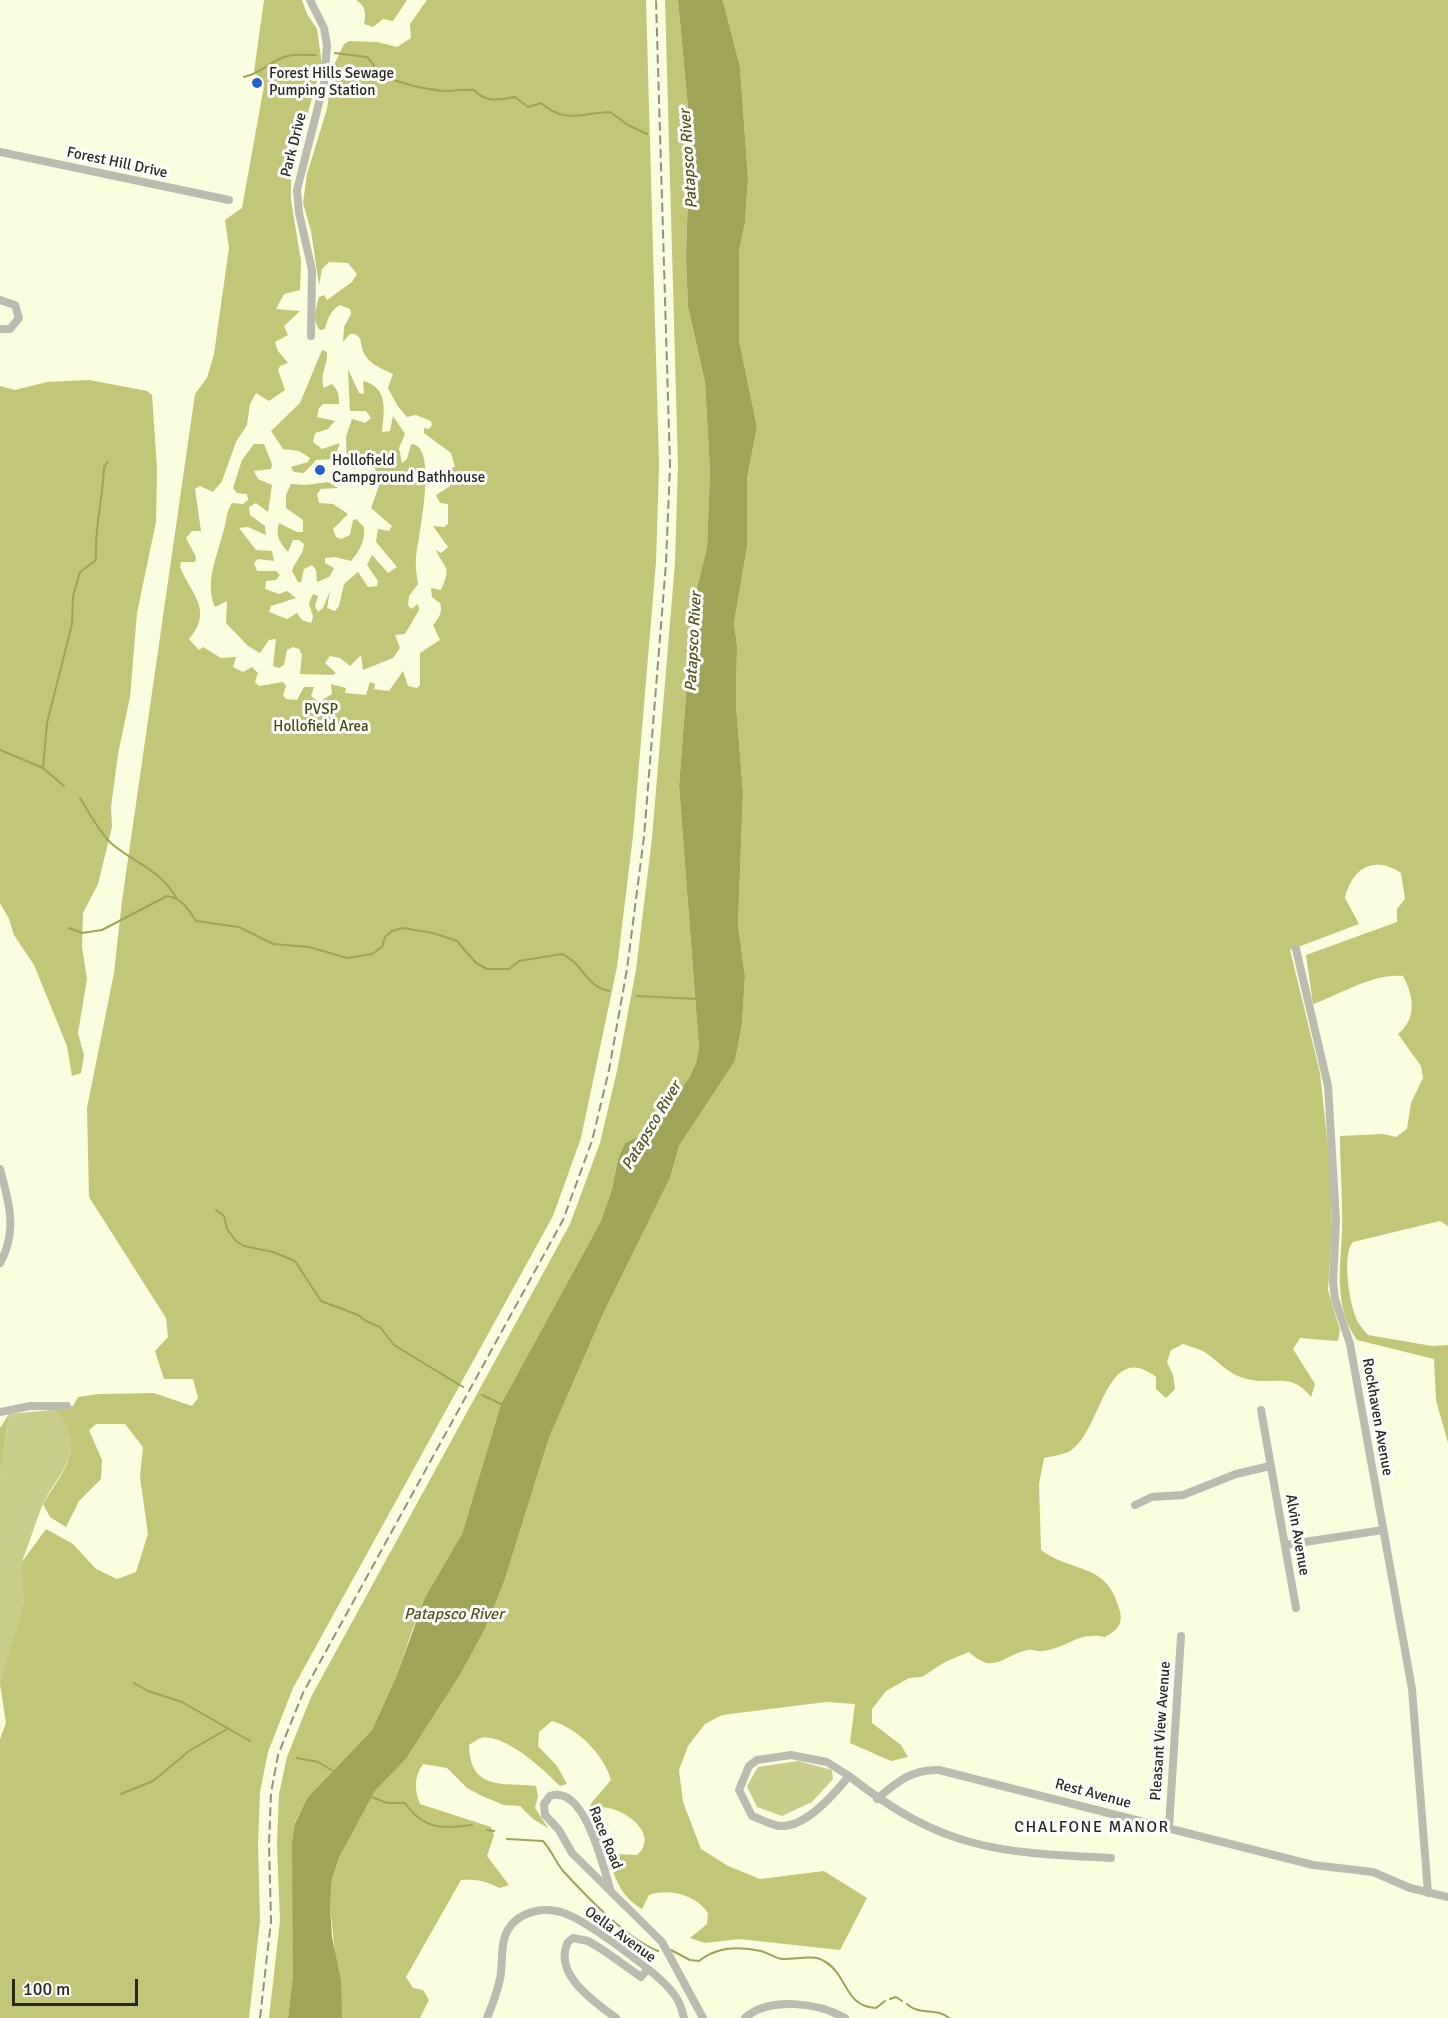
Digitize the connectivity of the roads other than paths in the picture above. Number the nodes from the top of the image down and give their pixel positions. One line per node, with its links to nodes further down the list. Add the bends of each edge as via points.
1 (310, 0): 6 (street, Park Drive, via 324,28 327,45 324,83 297,190 312,270)
2 (0, 152): 3 (street, Forest Hill Drive)
3 (229, 200)
4 (0, 300): 5 (street, via 15,305 19,318 10,329)
5 (0, 329)
6 (311, 336)
7 (1296, 949): 15 (street, Rockhaven Avenue, via 1328,1086 1336,1220 1335,1299 1350,1344)
8 (0, 1169): 9 (street, via 12,1223)
9 (0, 1263)
10 (67, 1406): 12 (street, via 30,1406)
11 (1261, 1410): 13 (street, Alvin Avenue)
12 (0, 1412)
13 (1270, 1466): 14 (street, via 1236,1474 1183,1495 1152,1497); 16 (street, Alvin Avenue)
14 (1135, 1505)
15 (1383, 1530): 16 (street); 24 (street, Rockhaven Avenue, via 1413,1689)
16 (1286, 1545): 17 (street, Alvin Avenue)
17 (1296, 1608)
18 (1181, 1636): 21 (street, Pleasant View Avenue)
19 (849, 1776): 19 (street, via 817,1810 789,1825 779,1826 752,1816 739,1790 749,1766 757,1760 791,1755 827,1762); 20 (street)
20 (877, 1799): 21 (street, Rest Avenue, via 906,1776 939,1770); 22 (street, via 933,1831 987,1848 1020,1854)
21 (1169, 1827): 24 (street, Rest Avenue, via 1313,1865 1373,1872)
22 (1111, 1858)
23 (611, 1892): 23 (street, Race Road, via 572,1853 545,1815 544,1804 550,1796 569,1797 582,1812); 30 (street, Race Road, via 662,1942)
24 (1428, 1893): 25 (street, Rest Avenue)
25 (1448, 1897)
26 (647, 1970): 27 (street, Oella Avenue, via 576,1919 552,1911 533,1912 522,1916 503,1940 500,1980); 28 (street, via 641,1977 588,1941 573,1938 568,1942 564,1956 571,1975 588,1997); 29 (street, Oella Avenue, via 674,1994)
27 (487, 2018)
28 (616, 2018)
29 (684, 2018)
30 (703, 2018)
31 (745, 2018): 32 (street, via 768,2008 798,2005)
32 (845, 2018)

